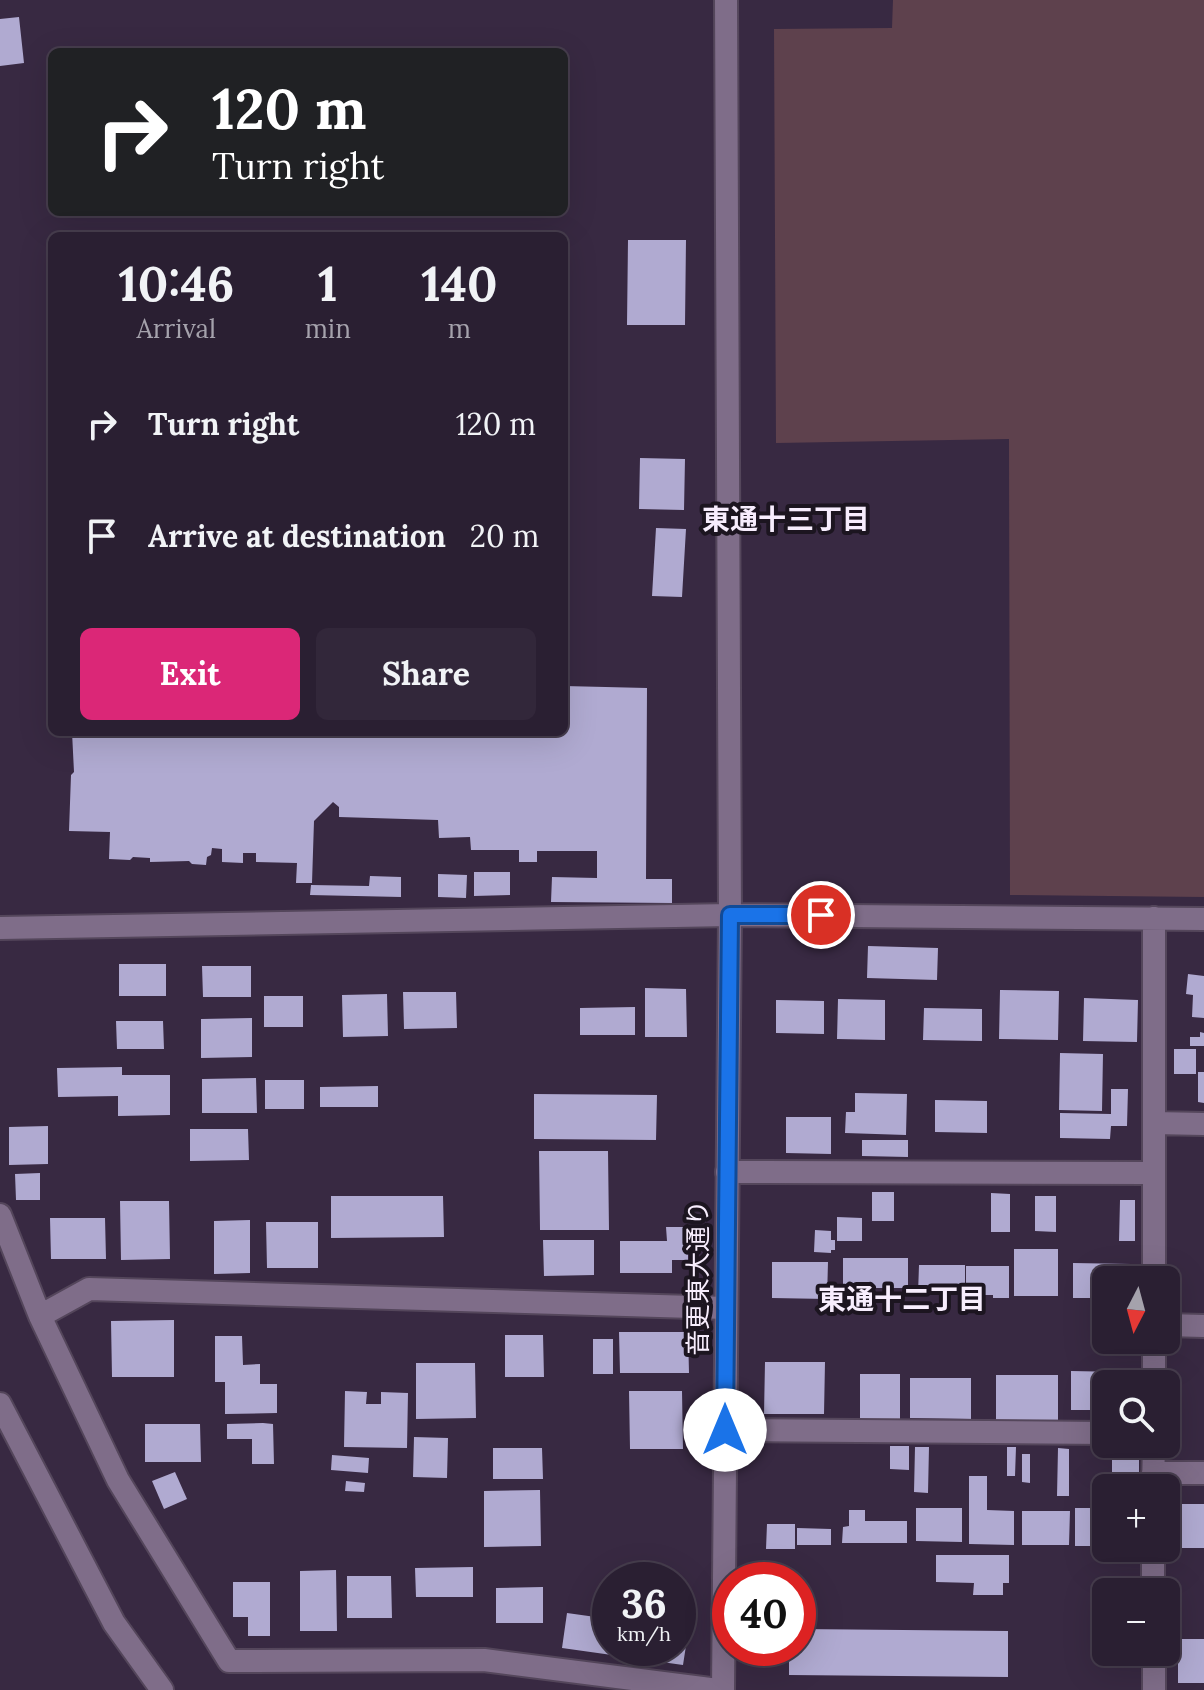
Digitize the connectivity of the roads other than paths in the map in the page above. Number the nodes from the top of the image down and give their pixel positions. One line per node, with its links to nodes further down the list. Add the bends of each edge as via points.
1 (726, 0): 2 (street, 音更東大通り)
2 (730, 915): 3 (street); 5 (street); 8 (street, 音更東大通り)
3 (1154, 918): 4 (street); 6 (street)
4 (1204, 919)
5 (0, 928)
6 (1154, 1123): 7 (street); 9 (street)
7 (1204, 1124)
8 (727, 1172): 9 (street); 12 (street, 音更東大通り)
9 (1154, 1173): 11 (street)
10 (0, 1215): 13 (street)
11 (1154, 1266)
12 (726, 1308): 13 (street, via 89,1289); 17 (street, 音更東大通り)
13 (40, 1316): 23 (street, via 118,1480 229,1661 484,1660)
14 (1180, 1325): 15 (street)
15 (1204, 1326)
16 (0, 1404): 22 (street, via 114,1623)
17 (725, 1430): 18 (street); 23 (street, 音更東大通り)
18 (1092, 1433)
19 (1204, 1473): 20 (street)
20 (1180, 1476)
21 (1154, 1666): 24 (street)
22 (162, 1690)
23 (720, 1690)
24 (1154, 1690)

